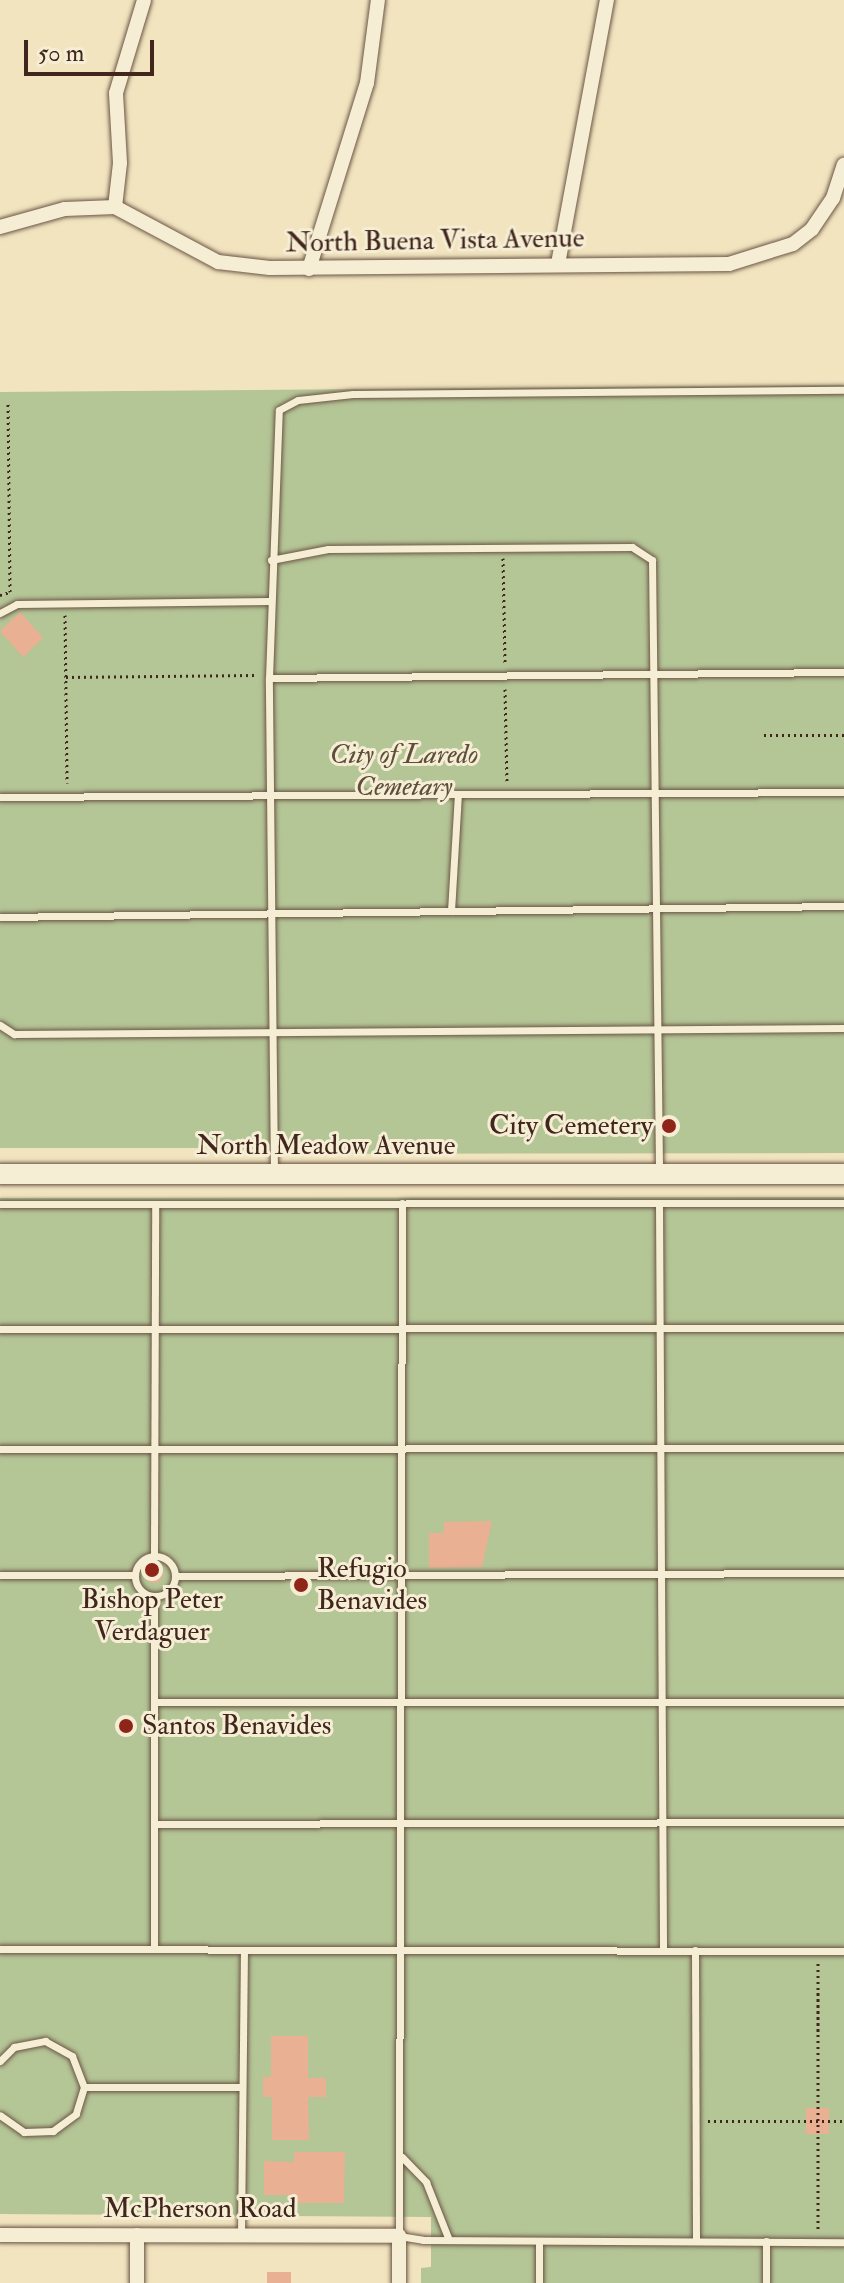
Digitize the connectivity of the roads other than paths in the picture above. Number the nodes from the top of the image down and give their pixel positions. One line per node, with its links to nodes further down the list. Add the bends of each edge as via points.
1 (144, 0): 5 (street, via 116,93 120,163)
2 (378, 0): 8 (street, via 367,83)
3 (607, 0): 7 (street)
4 (844, 168): 7 (street, North Buena Vista Avenue, via 833,198 812,229 759,259 691,267)
5 (115, 207): 6 (street, via 65,209); 8 (street, North Buena Vista Avenue, via 218,262)
6 (0, 227)
7 (558, 264): 8 (street, North Buena Vista Avenue)
8 (309, 269)
9 (844, 390): 10 (lane, via 353,394 298,400 279,410 275,425)
10 (271, 560): 11 (lane); 14 (lane, via 355,548 632,547 652,560)
11 (270, 601): 12 (lane, via 17,604); 15 (lane)
12 (0, 613)
13 (844, 672): 14 (lane)
14 (657, 674): 15 (lane); 17 (lane)
15 (269, 678): 19 (lane)
16 (844, 792): 17 (lane)
17 (657, 793): 18 (lane); 22 (lane)
18 (458, 794): 19 (lane); 23 (lane)
19 (270, 795): 20 (lane); 24 (lane)
20 (0, 797)
21 (844, 906): 22 (lane)
22 (658, 909): 23 (lane); 28 (lane)
23 (451, 911): 24 (lane)
24 (271, 914): 25 (lane); 29 (lane)
25 (0, 917)
26 (0, 1025): 29 (lane, via 14,1034)
27 (844, 1028): 28 (lane)
28 (658, 1030): 29 (lane); 33 (lane)
29 (272, 1032): 31 (lane)
30 (0, 1174): 31 (main road, North Meadow Avenue)
31 (274, 1174): 33 (main road, North Meadow Avenue)
32 (844, 1174): 33 (main road, North Meadow Avenue)
33 (659, 1175)
34 (402, 1203): 35 (lane); 38 (lane); 39 (lane)
35 (659, 1203): 36 (lane); 40 (lane)
36 (844, 1203)
37 (0, 1204): 38 (lane)
38 (155, 1204): 43 (lane)
39 (402, 1328): 40 (lane); 43 (lane); 44 (lane)
40 (660, 1328): 41 (lane); 45 (lane)
41 (844, 1328)
42 (0, 1329): 43 (lane)
43 (154, 1329): 48 (lane)
44 (402, 1448): 45 (lane); 48 (lane); 54 (lane)
45 (661, 1448): 46 (lane); 51 (lane)
46 (844, 1448)
47 (0, 1449): 48 (lane)
48 (154, 1449): 49 (lane)
49 (154, 1556): 53 (lane, via 139,1564); 55 (lane, via 169,1561)
50 (844, 1573): 51 (lane)
51 (662, 1574): 54 (lane); 59 (lane)
52 (0, 1575): 53 (lane)
53 (135, 1575): 56 (lane, via 143,1592)
54 (402, 1575): 55 (lane); 58 (lane)
55 (175, 1576): 56 (lane, via 167,1592)
56 (154, 1596): 57 (lane)
57 (154, 1702): 58 (lane); 64 (lane)
58 (402, 1702): 59 (lane); 63 (lane)
59 (662, 1702): 60 (lane); 61 (lane)
60 (844, 1702)
61 (662, 1822): 62 (lane); 63 (lane); 69 (lane)
62 (844, 1822)
63 (402, 1823): 64 (lane); 68 (lane)
64 (154, 1824): 66 (lane)
65 (0, 1949): 66 (lane)
66 (154, 1949): 67 (lane)
67 (244, 1950): 68 (lane); 74 (lane)
68 (402, 1950): 69 (lane); 76 (lane)
69 (663, 1950): 70 (lane)
70 (695, 1950): 71 (lane); 83 (lane)
71 (844, 1951)
72 (0, 2061): 73 (lane, via 14,2047 45,2041 72,2056)
73 (84, 2087): 74 (lane); 75 (lane, via 76,2114 53,2131 24,2132)
74 (242, 2087): 79 (lane)
75 (0, 2115)
76 (402, 2157): 80 (lane); 81 (lane, via 426,2182)
77 (0, 2235): 78 (street, McPherson Road)
78 (137, 2235): 79 (street, McPherson Road); 86 (street)
79 (241, 2235): 80 (street, McPherson Road)
80 (399, 2236): 81 (lane); 87 (street)
81 (449, 2240): 82 (lane)
82 (539, 2241): 83 (lane); 88 (lane)
83 (696, 2241): 84 (lane)
84 (766, 2241): 85 (lane); 89 (lane)
85 (844, 2242)
86 (137, 2283)
87 (399, 2283)
88 (539, 2283)
89 (766, 2283)

